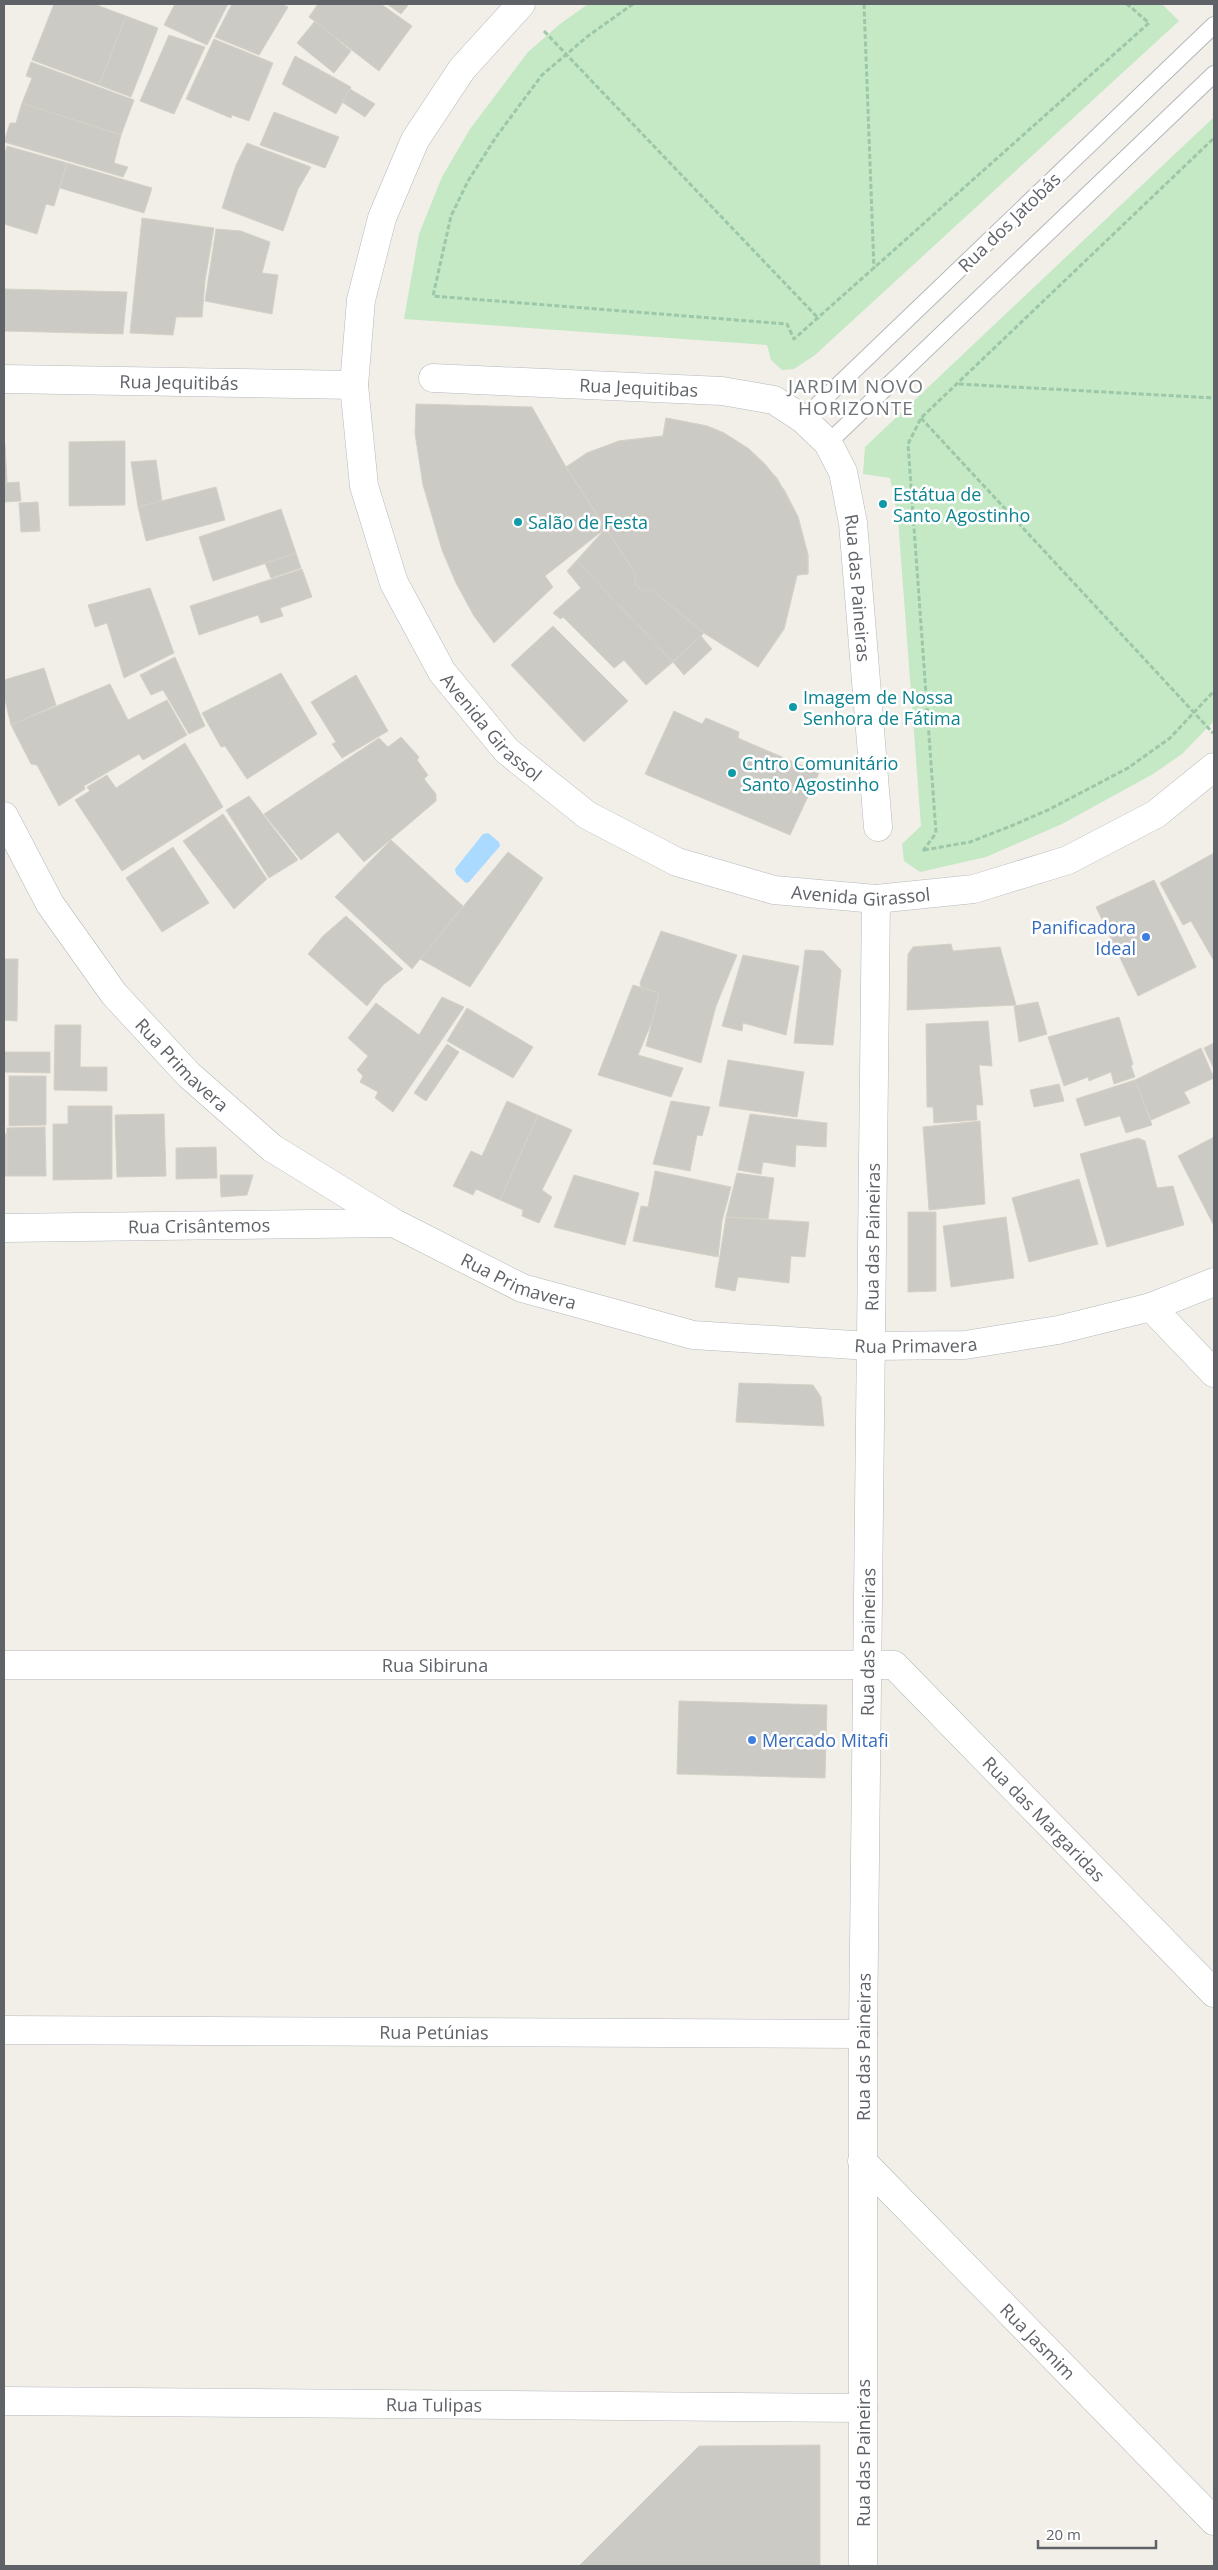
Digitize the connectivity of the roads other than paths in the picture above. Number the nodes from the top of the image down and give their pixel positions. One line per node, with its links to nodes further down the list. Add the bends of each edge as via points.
1 (520, 5): 6 (street, Avenida Girassol, via 462,69 415,140 382,218 361,300)
2 (1214, 25): 7 (lane, Rua dos Jatobás)
3 (1214, 74): 8 (lane, Rua dos Jatobás)
4 (433, 378): 7 (street, Rua Jequitibas, via 722,391 774,400)
5 (4, 379): 6 (street, Rua Jequitibás)
6 (354, 385): 12 (street, Avenida Girassol, via 364,486 394,583 442,672 508,751 587,814 677,862 774,890)
7 (803, 419): 8 (street, Rua Jequitibas)
8 (828, 443): 11 (street, Rua das Paineiras, via 843,472 853,523)
9 (1214, 767): 12 (street, Avenida Girassol, via 1156,814 1068,860 974,889)
10 (4, 816): 13 (street, Rua Primavera, via 50,904 114,994 189,1075 272,1148)
11 (878, 827)
12 (876, 899): 17 (street, Rua das Paineiras)
13 (394, 1223): 14 (street, Rua Crisântemos); 17 (street, Rua Primavera, via 522,1288 693,1335)
14 (4, 1228)
15 (1214, 1282): 16 (street, Rua Primavera)
16 (1151, 1307): 17 (street, Rua Primavera, via 1058,1330 965,1345); 18 (street)
17 (870, 1346): 19 (street, Rua das Paineiras)
18 (1214, 1373)
19 (867, 1664): 20 (street, Rua Sibiruna); 21 (street, Rua das Margaridas, via 894,1665); 23 (street, Rua das Paineiras)
20 (4, 1665)
21 (1214, 1993)
22 (4, 2030): 23 (street, Rua Petúnias)
23 (863, 2034): 24 (street, Rua das Paineiras)
24 (862, 2161): 26 (street, Rua das Paineiras); 27 (street, Rua Jasmim)
25 (4, 2401): 26 (street, Rua Tulipas)
26 (863, 2408): 28 (street, Rua das Paineiras)
27 (1214, 2521)
28 (863, 2566)

